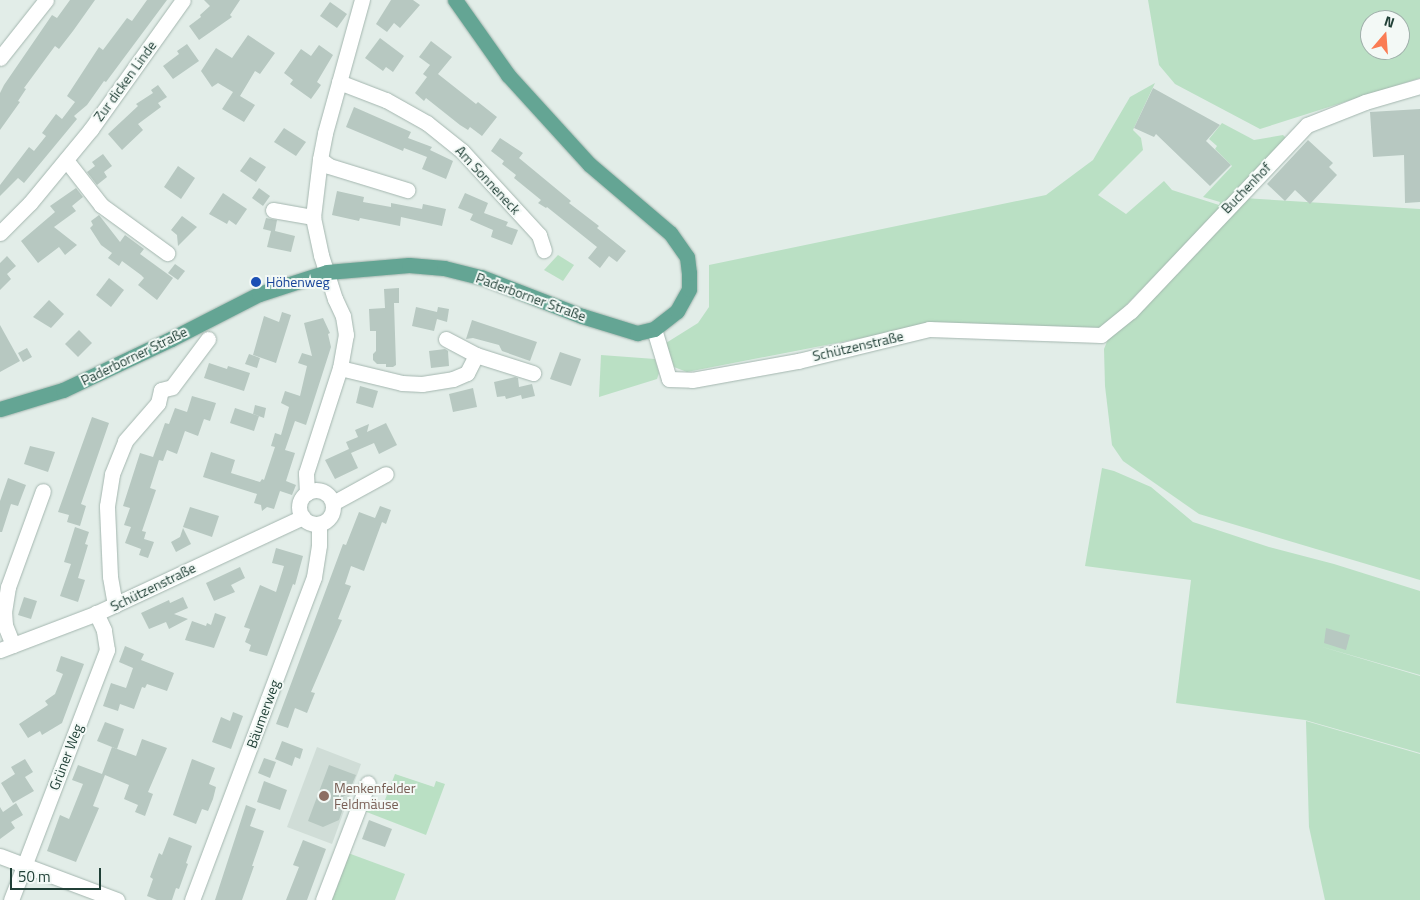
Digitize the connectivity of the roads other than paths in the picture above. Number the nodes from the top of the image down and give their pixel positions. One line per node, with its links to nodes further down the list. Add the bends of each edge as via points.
1 (46, 0): 5 (street)
2 (183, 0): 9 (street, Zur dicken Linde)
3 (362, 0): 6 (street)
4 (455, 0): 17 (main road, via 508,75 589,164 670,233 686,257 689,289 677,311)
5 (0, 58)
6 (339, 82): 8 (street); 14 (street, Am Sonneneck, via 386,100 427,123 462,151 539,235)
7 (1420, 86): 18 (street, Buchenhof, via 1365,102 1307,125 1131,311)
8 (320, 159): 10 (street, via 329,166); 12 (street)
9 (66, 160): 13 (street, Zur dicken Linde); 15 (street, via 101,205)
10 (407, 190)
11 (273, 210): 12 (street)
12 (313, 217): 16 (street)
13 (0, 233)
14 (544, 250)
15 (167, 253)
16 (327, 272): 17 (main road, Paderborner Straße, via 409,265 444,268 481,277 620,329 637,333); 22 (street, via 346,334); 24 (main road, Paderborner Straße, via 259,294 63,390)
17 (654, 329): 18 (street, Schützenstraße, via 669,379 692,380 798,361 929,329)
18 (1101, 336)
19 (208, 339): 31 (street, via 172,387 161,390 158,403 125,442 112,474 106,506)
20 (446, 339): 21 (street)
21 (476, 355): 22 (street, via 467,373 454,379 422,384); 23 (street)
22 (340, 368): 27 (street, via 306,474)
23 (533, 373)
24 (0, 409)
25 (386, 474): 28 (street)
26 (43, 491): 33 (street, via 8,587 4,612)
27 (307, 493): 28 (street, via 316,490 325,493); 29 (street, via 300,507)
28 (333, 503): 30 (street, via 329,519)
29 (303, 517): 30 (street, via 312,524); 31 (street, Schützenstraße)
30 (319, 524): 39 (street, Bäumerweg, via 314,577)
31 (115, 605): 32 (street, Schützenstraße)
32 (96, 613): 33 (street, Schützenstraße); 36 (street, Grüner Weg, via 104,630 107,650)
33 (7, 648)
34 (368, 783): 40 (street)
35 (0, 856): 36 (street)
36 (25, 865): 37 (street, Grüner Weg); 38 (street)
37 (11, 900)
38 (117, 900)
39 (192, 900)
40 (323, 900)

